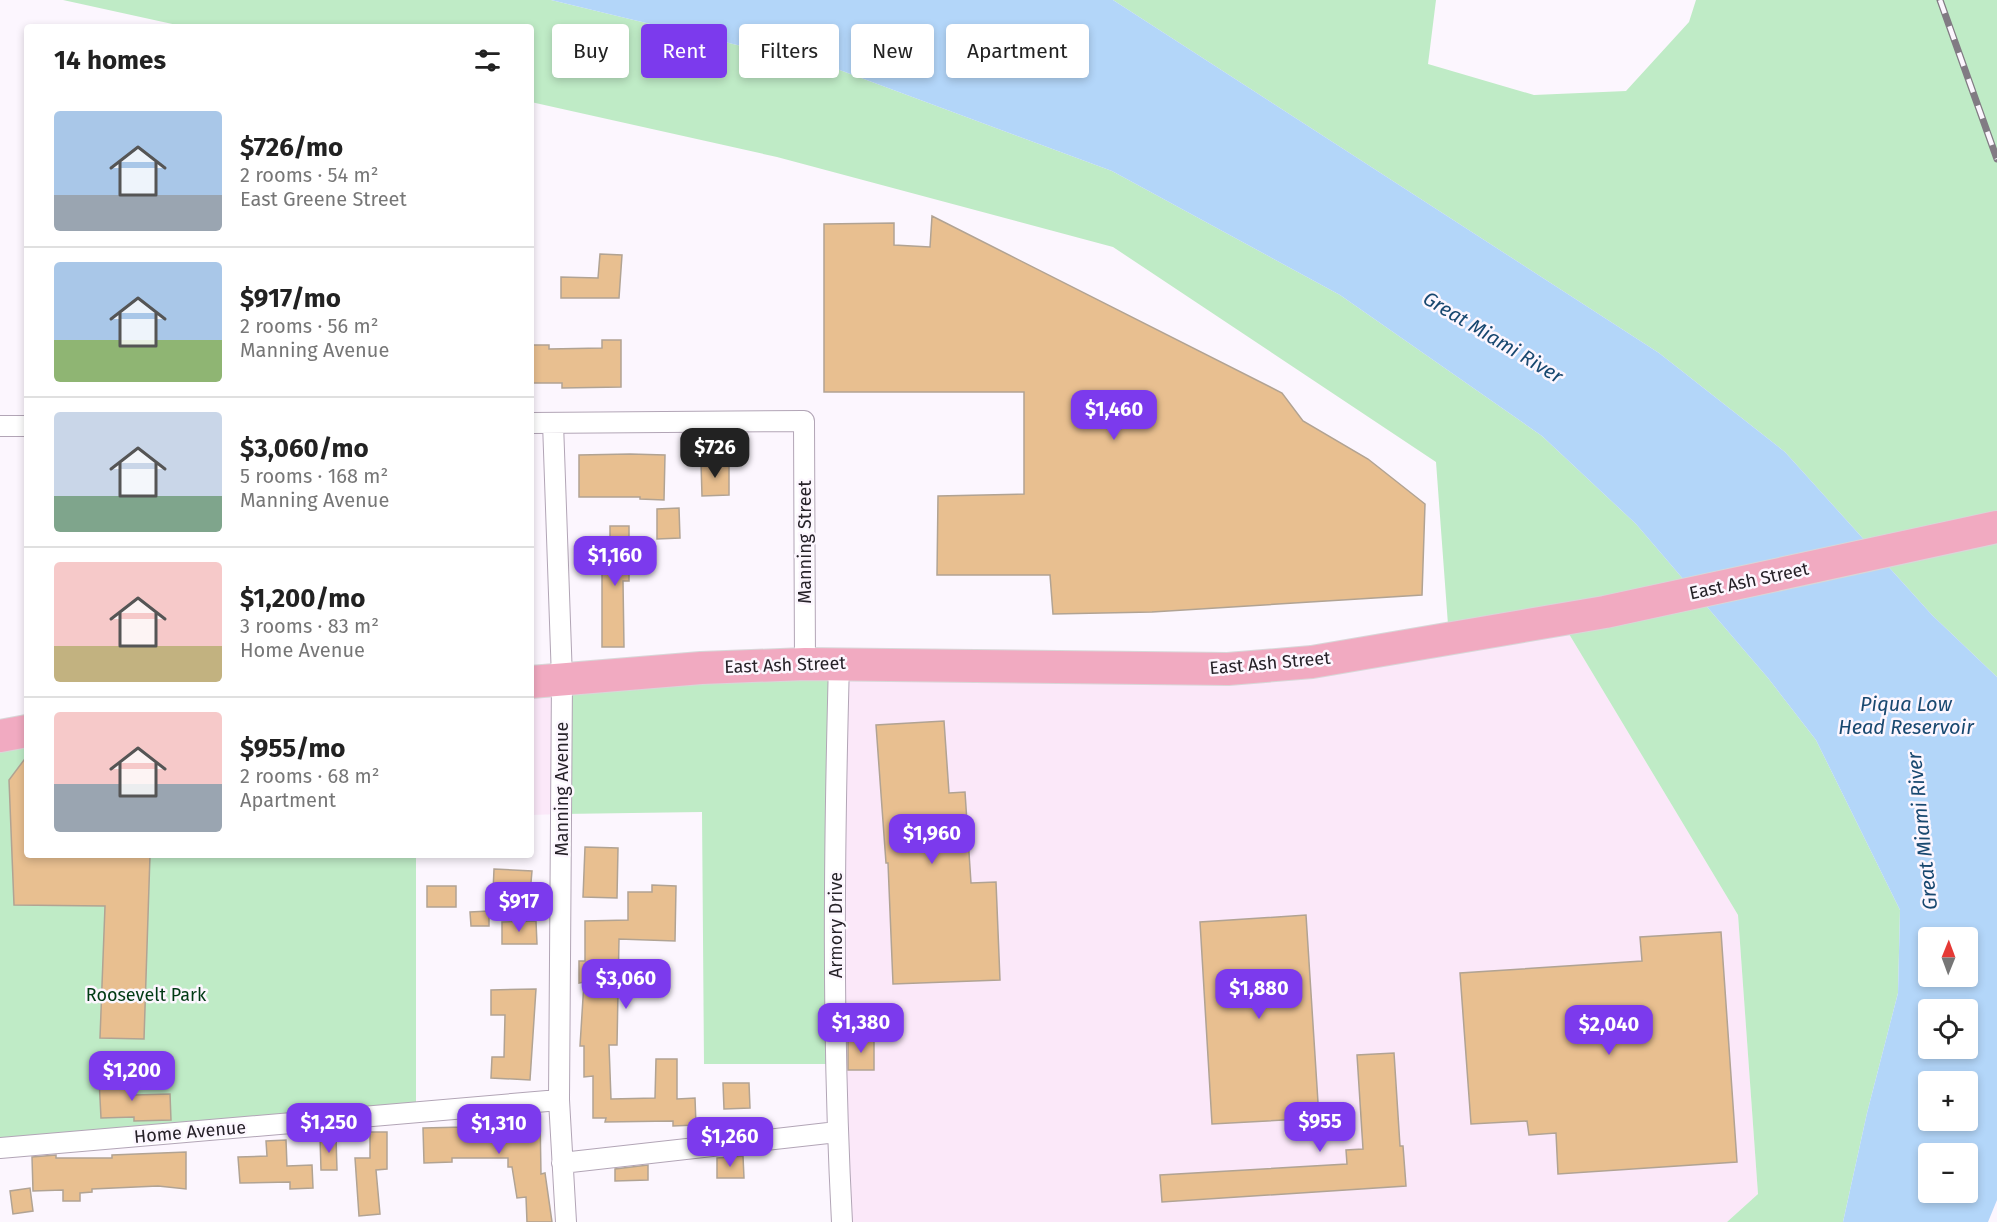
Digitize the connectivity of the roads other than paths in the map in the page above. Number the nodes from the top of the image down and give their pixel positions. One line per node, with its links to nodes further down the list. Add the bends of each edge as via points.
1 (534, 423): 2 (street)
2 (553, 423): 7 (street, Manning Street, via 804,421); 8 (street, Manning Avenue)
3 (0, 426): 4 (street)
4 (24, 426)
5 (1997, 527): 6 (main road, East Ash Street, via 1605,612 1312,662 1228,669)
6 (839, 663): 7 (main road, East Ash Street); 13 (street, Armory Drive, via 835,813)
7 (805, 664): 8 (main road, East Ash Street)
8 (562, 679): 9 (main road, East Ash Street); 12 (street, Manning Avenue)
9 (534, 682)
10 (24, 732): 11 (main road)
11 (0, 736)
12 (559, 1100): 14 (street, Home Avenue); 15 (street, Manning Avenue)
13 (837, 1132): 15 (street); 17 (street, Armory Drive)
14 (0, 1148)
15 (562, 1162): 16 (street, Manning Avenue)
16 (566, 1222)
17 (842, 1222)

